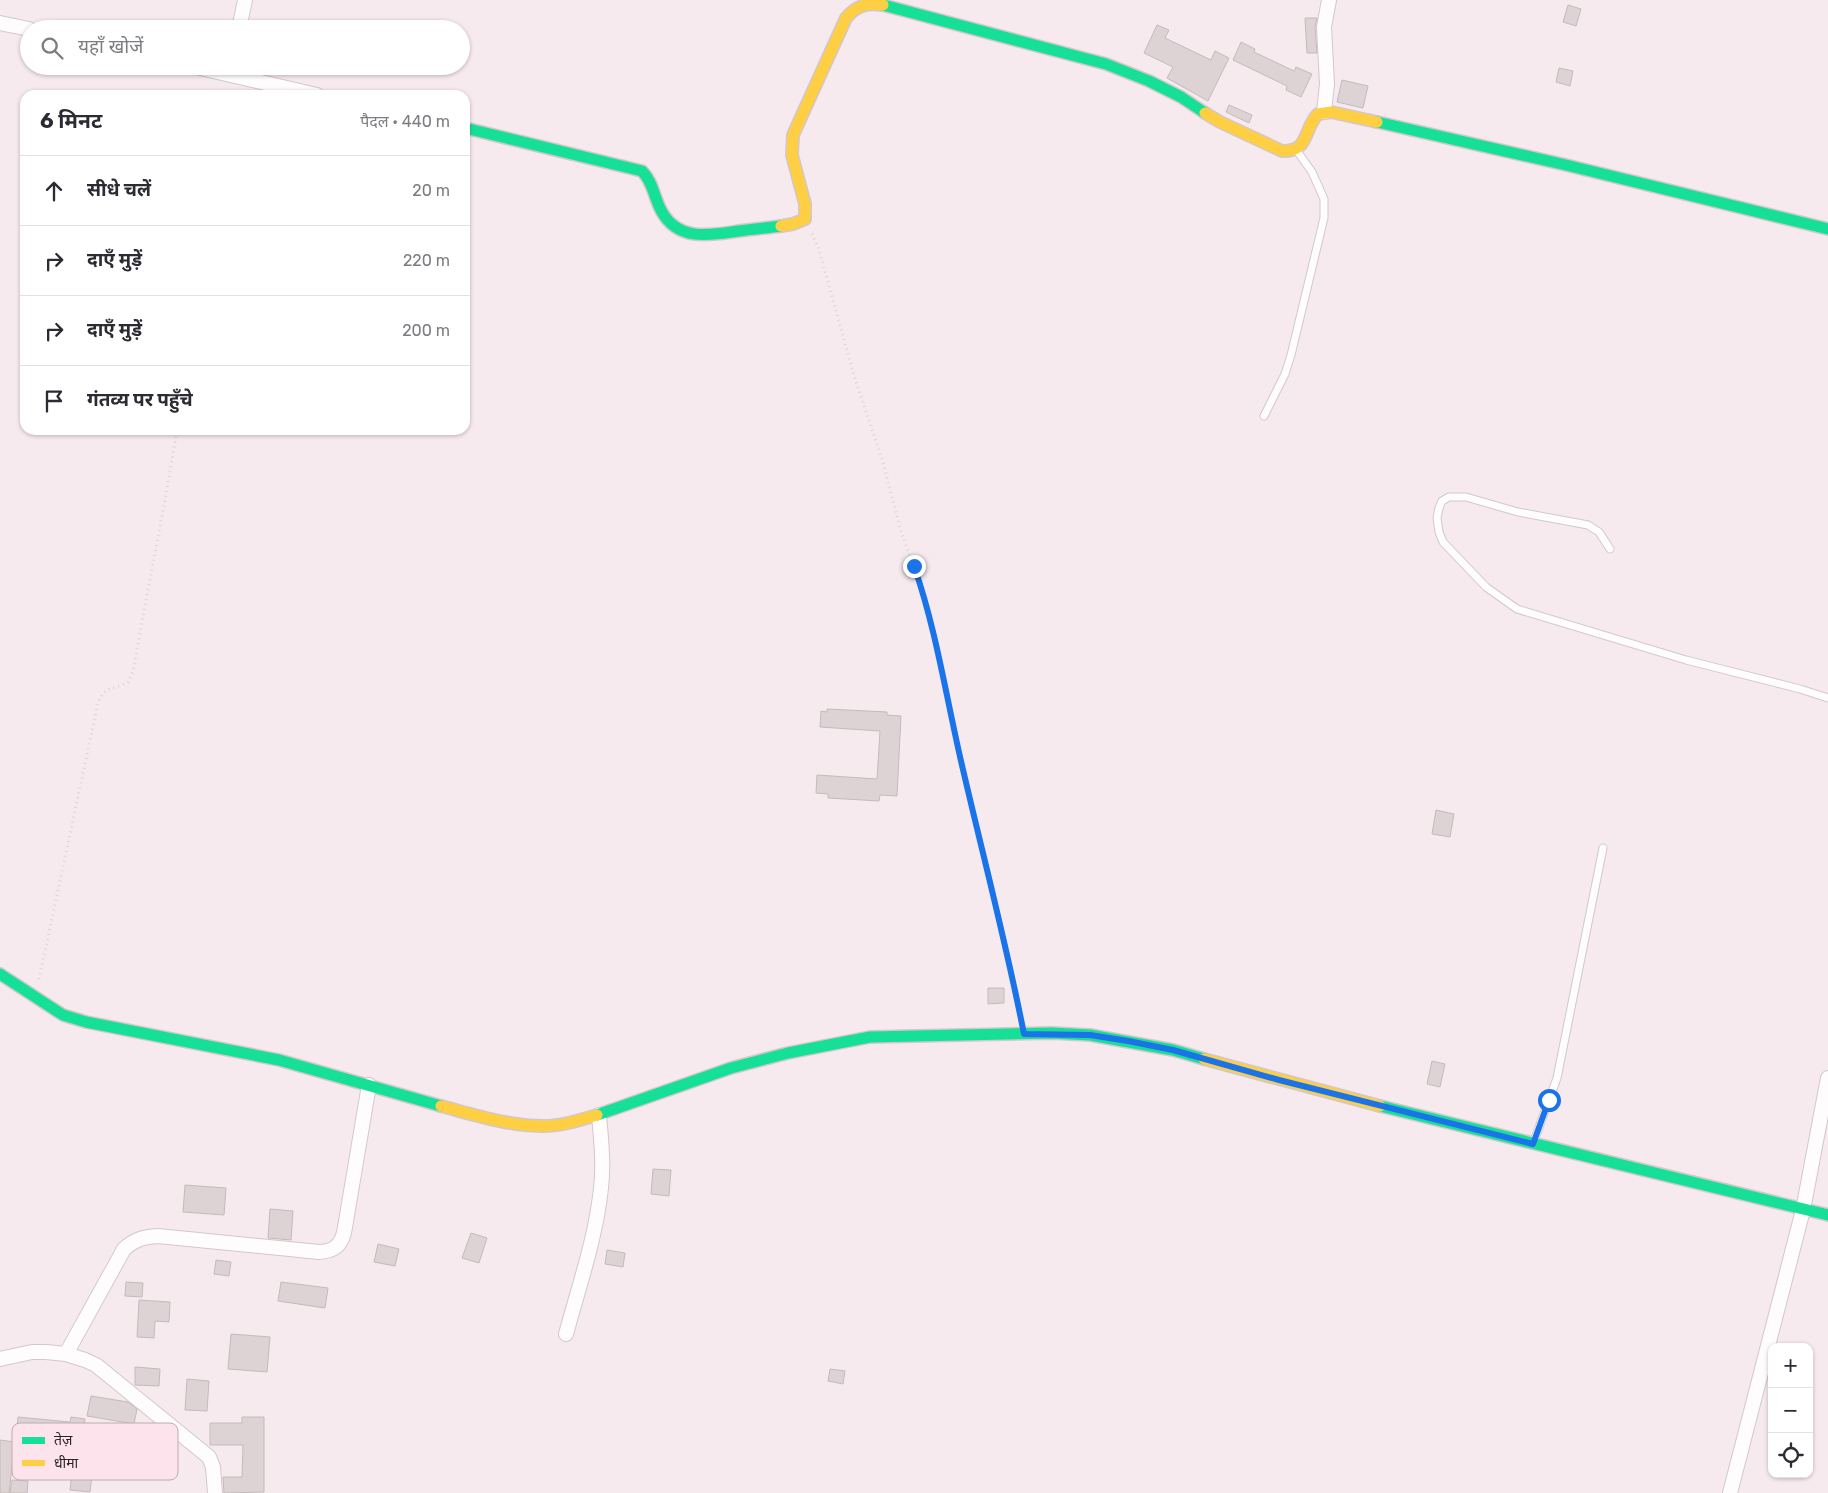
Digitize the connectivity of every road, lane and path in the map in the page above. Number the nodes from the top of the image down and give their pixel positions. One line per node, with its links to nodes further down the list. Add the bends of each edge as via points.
1 (245, 0): 4 (street)
2 (1329, 0): 9 (street, via 1324,27 1327,84)
3 (855, 5): 11 (street, via 891,6 1106,64 1149,81 1220,122 1282,151); 12 (street, via 846,18 790,144)
4 (241, 20)
5 (0, 23): 6 (street)
6 (20, 27)
7 (245, 75): 8 (street)
8 (299, 90)
9 (1324, 112): 11 (street, via 1315,117); 13 (street, via 1566,165)
10 (470, 129): 12 (street, via 642,171 648,176 666,218 692,236 793,224)
11 (1297, 150): 14 (lane, via 1312,172 1324,199 1324,218 1291,355)
12 (805, 219): 21 (path, via 818,246 855,379 924,594)
13 (1828, 229)
14 (1264, 416)
15 (176, 435): 20 (path, via 134,672 128,682 101,694 98,703)
16 (1610, 549): 17 (lane, via 1599,532 1588,525 1518,512 1466,497 1449,497 1439,508 1439,532 1443,542 1486,587 1517,608 1686,660)
17 (1828, 698)
18 (1602, 848): 25 (lane, via 1557,1078)
19 (0, 974): 20 (street)
20 (35, 997): 23 (street, via 63,1015 86,1022 279,1060)
21 (1024, 1034): 24 (street, via 870,1037 829,1044 731,1068); 25 (street, via 1090,1035 1164,1048)
22 (1828, 1078): 26 (street)
23 (369, 1085): 24 (street, via 512,1124 545,1126); 29 (street, via 344,1233 336,1248 319,1252 158,1236 132,1241 124,1249)
24 (599, 1115): 28 (street, via 602,1164 598,1213)
25 (1533, 1144): 26 (street)
26 (1803, 1210): 27 (street); 34 (street)
27 (1828, 1216)
28 (566, 1334)
29 (66, 1354): 30 (street, via 32,1352); 31 (street, via 96,1365)
30 (0, 1359)
31 (168, 1423)
32 (178, 1431): 33 (street, via 208,1457 213,1468)
33 (215, 1493)
34 (1730, 1493)

